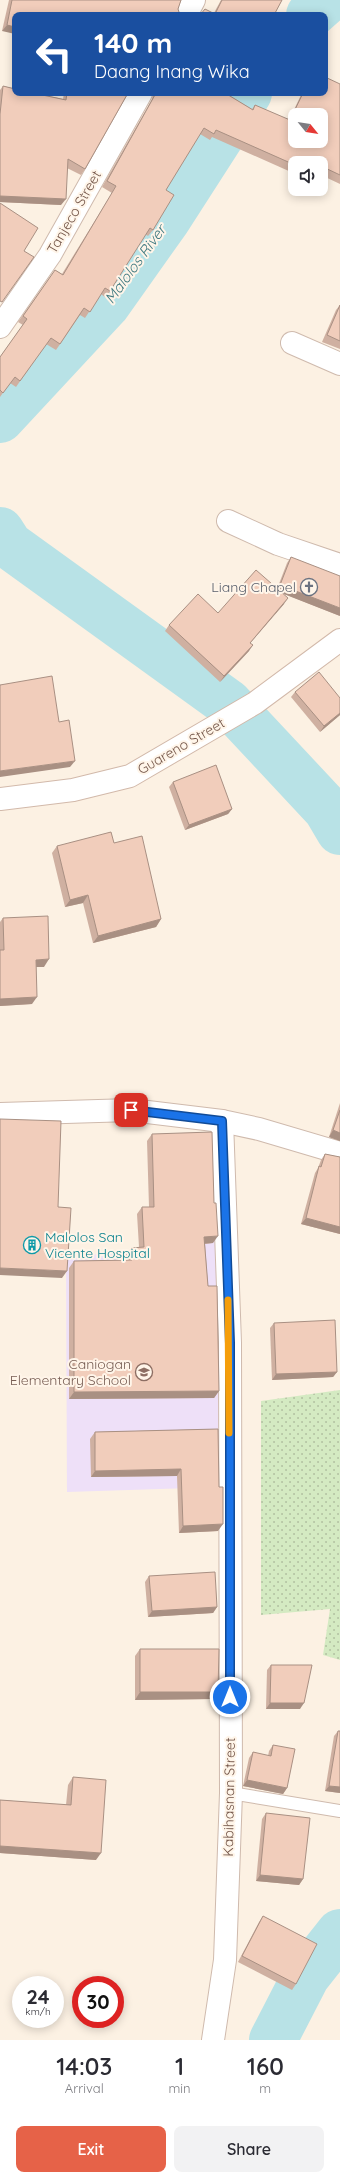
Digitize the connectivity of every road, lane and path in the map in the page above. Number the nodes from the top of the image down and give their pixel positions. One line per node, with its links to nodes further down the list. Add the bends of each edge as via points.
1 (194, 0): 2 (street)
2 (188, 12)
3 (139, 96): 4 (street, Tanjeco Street, via 50,255)
4 (0, 327)
5 (292, 343): 6 (street)
6 (340, 364)
7 (228, 521): 8 (street, via 278,544)
8 (340, 565)
9 (340, 640): 10 (street, Guareno Street, via 255,703 130,776 73,790)
10 (0, 799)
11 (0, 1114): 12 (street, via 131,1110)
12 (222, 1121): 13 (street); 14 (street, Kabihasnan Street, via 230,1343)
13 (340, 1153)
14 (231, 1793): 15 (lane); 16 (street, Kabihasnan Street, via 225,1960)
15 (340, 1811)
16 (213, 2040)

